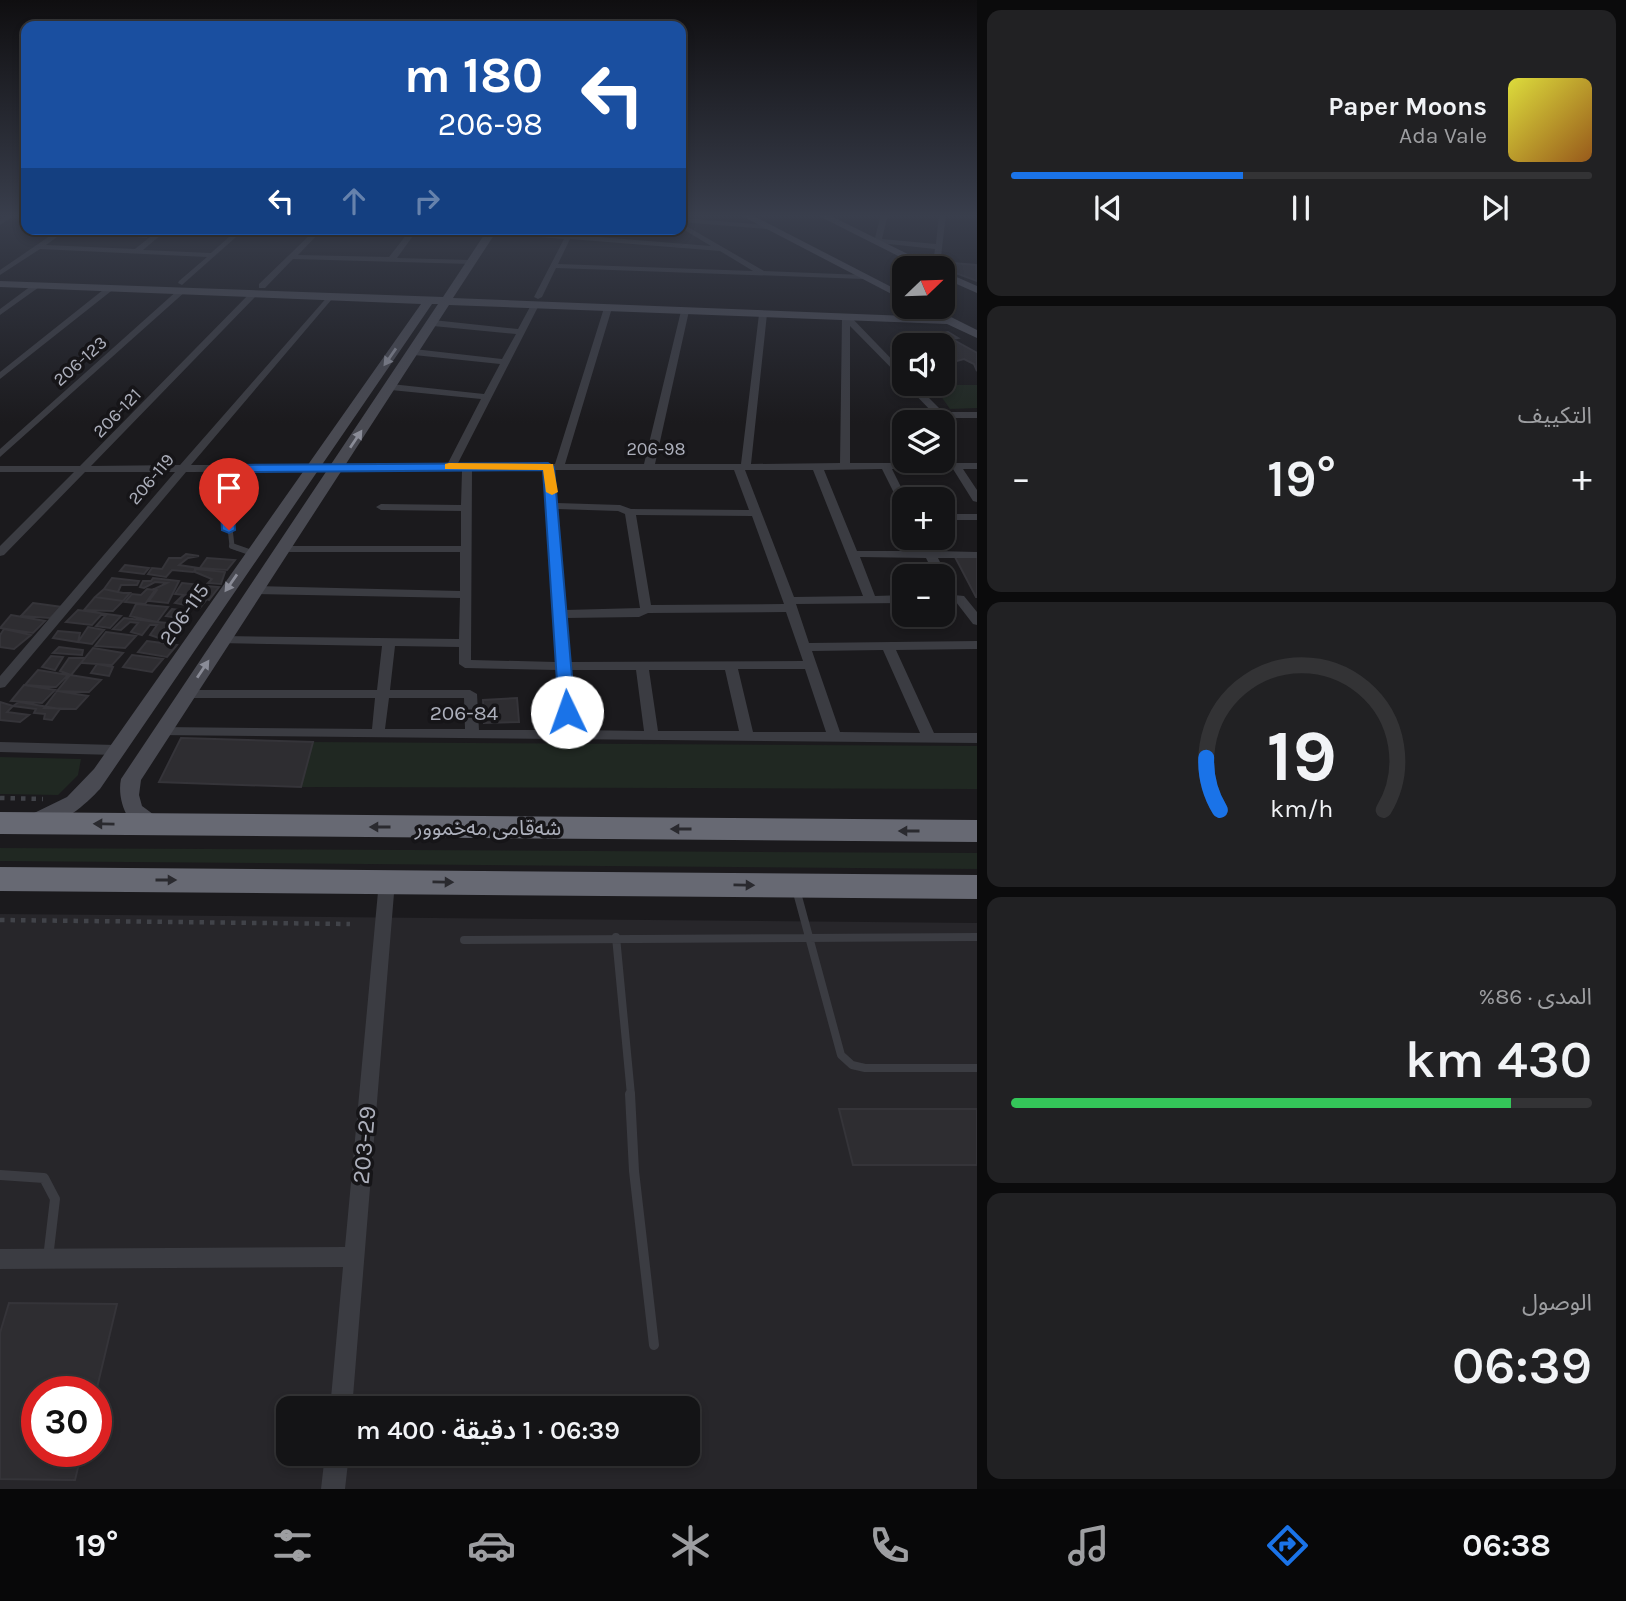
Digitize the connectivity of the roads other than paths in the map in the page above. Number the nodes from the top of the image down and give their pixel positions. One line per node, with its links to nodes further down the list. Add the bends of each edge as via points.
1 (133, 283): 8 (street)
2 (186, 283): 8 (street, 206-123)
3 (265, 283): 10 (street, 206-121)
4 (458, 283): 12 (street)
5 (545, 283): 14 (street)
6 (0, 284): 7 (street)
7 (38, 285): 9 (street); 18 (street)
8 (182, 287): 9 (street); 10 (street); 36 (street, 206-123)
9 (111, 288): 29 (street)
10 (258, 290): 11 (street); 12 (street); 52 (street, 206-121)
11 (329, 297): 13 (street); 51 (street, 206-119)
12 (450, 298): 13 (street); 14 (street); 23 (street)
13 (429, 301): 49 (street, 206-115, one-way to 49)
14 (537, 301): 15 (street); 17 (street); 24 (street)
15 (608, 308): 16 (street); 47 (street)
16 (684, 311): 19 (street); 37 (street)
17 (892, 312)
18 (0, 313)
19 (763, 314): 20 (street); 38 (street)
20 (846, 317): 22 (street); 28 (street); 40 (street)
21 (945, 319): 22 (street)
22 (949, 321): 25 (street)
23 (433, 323): 24 (street); 26 (street)
24 (521, 332): 27 (street)
25 (977, 335)
26 (414, 352): 27 (street); 30 (street)
27 (506, 362): 32 (street)
28 (892, 365)
29 (0, 376)
30 (391, 387): 32 (street); 53 (street, one-way to 30)
31 (921, 396): 33 (street)
32 (488, 397): 45 (street)
33 (933, 410)
34 (977, 415): 35 (street)
35 (955, 417)
36 (0, 454)
37 (649, 466): 38 (street, 206-98); 47 (street, 206-98)
38 (742, 466): 39 (street, 206-98); 60 (street)
39 (817, 466): 40 (street, 206-98); 68 (street)
40 (845, 466): 41 (street, 206-98)
41 (885, 466): 42 (street, 206-98); 54 (street)
42 (892, 466)
43 (956, 466): 44 (street, 206-98); 55 (street)
44 (977, 466)
45 (451, 467): 46 (street, 206-98); 53 (street, 206-98)
46 (467, 467): 47 (street, 206-98); 58 (street)
47 (554, 467): 56 (street)
48 (234, 468): 49 (street, 206-98); 51 (street, 206-98); 67 (lane, via 226,491 232,547)
49 (313, 468): 53 (street, 206-98); 67 (street, 206-115)
50 (0, 469): 52 (street, 206-98)
51 (182, 469): 52 (street, 206-98); 91 (street, 206-119)
52 (84, 470): 66 (street, 206-121)
53 (335, 470): 63 (street)
54 (896, 487)
55 (977, 499)
56 (553, 506): 59 (street); 79 (street)
57 (380, 507): 58 (street)
58 (466, 508): 64 (street)
59 (630, 512): 60 (street); 78 (street)
60 (754, 513): 77 (street)
61 (955, 517): 62 (street)
62 (977, 517)
63 (283, 549): 64 (street); 72 (street)
64 (466, 549): 73 (street)
65 (928, 550): 69 (street)
66 (0, 553)
67 (252, 553): 104 (street, 206-115, one-way to 104)
68 (852, 554): 69 (street); 75 (street)
69 (930, 554): 70 (street); 71 (street)
70 (977, 555)
71 (935, 564)
72 (255, 590): 73 (street); 81 (street)
73 (465, 595): 83 (street)
74 (892, 599): 75 (street)
75 (871, 600): 77 (street)
76 (955, 601): 80 (street)
77 (790, 605): 78 (street); 86 (street)
78 (646, 609): 79 (street, via 639,613)
79 (561, 614): 89 (street)
80 (977, 621)
81 (222, 640): 82 (street); 93 (street, one-way to 81)
82 (389, 642): 83 (street); 92 (street)
83 (465, 643): 89 (street, via 465,664)
84 (888, 646): 85 (street); 86 (street); 101 (street)
85 (977, 646)
86 (804, 647): 88 (street)
87 (730, 665): 88 (street); 90 (street); 99 (street)
88 (810, 665): 100 (street)
89 (565, 666): 90 (street); 97 (street)
90 (642, 666): 98 (street)
91 (0, 684)
92 (383, 692): 93 (street); 95 (street); 96 (street, via 470,694)
93 (187, 694): 94 (street)
94 (162, 732): 95 (street, 206-84); 106 (street)
95 (379, 733): 96 (street, 206-84)
96 (472, 734): 97 (street, 206-84)
97 (568, 735): 98 (street, 206-84)
98 (652, 736): 99 (street, 206-84)
99 (747, 736): 100 (street, 206-84)
100 (834, 736): 101 (street, 206-84)
101 (929, 737): 102 (street, 206-84)
102 (977, 738)
103 (0, 747): 104 (street)
104 (116, 750): 105 (street, 206-115)
105 (100, 777): 106 (street); 107 (street, 206-115, via 66,809)
106 (131, 779): 108 (street, via 129,802 134,812)
107 (14, 823): 108 (highway, شەقامی مەخموور, one-way to 107)
108 (154, 825): 109 (highway, شەقامی مەخموور, one-way to 108)
109 (977, 831)
110 (0, 880): 111 (highway, one-way to 111)
111 (387, 881): 112 (highway, one-way to 112); 120 (street, 203-29)
112 (795, 885): 113 (highway); 114 (lane)
113 (977, 887)
114 (808, 936): 115 (lane); 116 (lane); 118 (lane, via 841,1055 852,1065)
115 (616, 937): 117 (lane); 123 (lane, via 634,1171)
116 (977, 937)
117 (464, 940)
118 (977, 1068)
119 (0, 1175): 122 (lane, via 44,1178 55,1199)
120 (354, 1257): 122 (street); 124 (street, 203-29)
121 (0, 1259): 122 (street)
122 (48, 1259)
123 (654, 1345)
124 (342, 1396)
125 (336, 1466): 126 (street)
126 (333, 1489)

